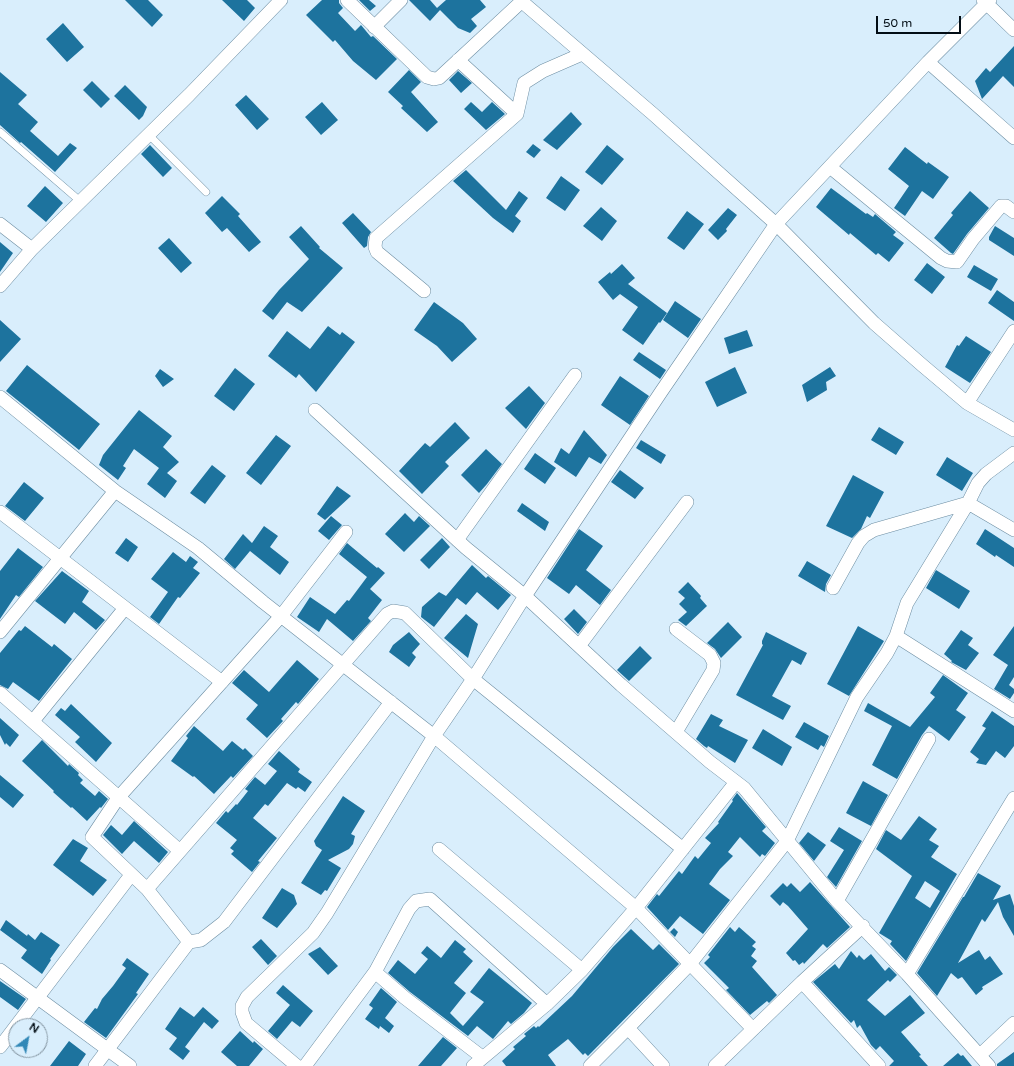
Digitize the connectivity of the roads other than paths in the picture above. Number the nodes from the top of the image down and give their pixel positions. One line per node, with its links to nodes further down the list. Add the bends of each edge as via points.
1 (281, 0): 13 (street)
2 (347, 0): 6 (street)
3 (401, 0): 6 (street)
4 (520, 1): 8 (street); 9 (street)
5 (987, 1): 7 (street); 10 (street)
6 (374, 27): 9 (street, via 431,79 439,78)
7 (1014, 30)
8 (582, 54): 11 (street, via 543,71 524,83); 20 (street)
9 (458, 60): 11 (street)
10 (928, 62): 14 (street); 15 (street)
11 (517, 114): 23 (street, via 376,238 377,252)
12 (0, 132): 17 (lane)
13 (148, 134): 16 (lane); 17 (street)
14 (1014, 138)
15 (830, 167): 18 (street, via 947,261 957,262 1001,206 1006,206); 20 (street)
16 (206, 192)
17 (80, 202): 21 (street)
18 (1014, 212)
19 (0, 224): 21 (street)
20 (776, 224): 27 (street, via 874,323); 40 (street)
21 (32, 249): 22 (street)
22 (0, 286)
23 (424, 291)
24 (1014, 332): 27 (street)
25 (575, 375): 37 (street)
26 (0, 397): 31 (street)
27 (967, 403): 29 (street)
28 (315, 410): 37 (street)
29 (1014, 430)
30 (1014, 453): 33 (street, via 982,478)
31 (114, 491): 38 (street); 42 (street, via 198,548)
32 (687, 502): 46 (street)
33 (968, 503): 35 (street); 39 (street, via 870,532 858,542); 45 (street, via 907,603)
34 (0, 512): 38 (street)
35 (1014, 530)
36 (346, 532): 42 (street)
37 (457, 540): 40 (street)
38 (61, 558): 41 (street); 44 (street)
39 (834, 588)
40 (525, 596): 46 (street); 48 (street)
41 (125, 608): 49 (street); 53 (street)
42 (281, 616): 47 (street); 49 (street)
43 (676, 629): 54 (street, via 710,655 714,663 713,670)
44 (0, 632)
45 (896, 636): 52 (street); 60 (street, via 857,697)
46 (579, 646): 54 (street)
47 (343, 664): 48 (street, via 387,614 399,611 405,613); 51 (street); 63 (street)
48 (474, 679): 55 (street); 62 (street)
49 (222, 682): 58 (street)
50 (0, 693): 53 (street)
51 (391, 702): 55 (street); 69 (street, via 224,922 201,940)
52 (1014, 711)
53 (33, 721): 58 (street)
54 (676, 732): 57 (street)
55 (434, 736): 67 (street); 89 (street, via 313,933 247,997 242,1006 246,1023)
56 (929, 739): 66 (street)
57 (736, 782): 60 (street, via 744,788); 62 (street)
58 (118, 798): 63 (street); 64 (street, via 92,838)
59 (1014, 798): 74 (street)
60 (787, 840): 66 (street); 70 (street)
61 (439, 849): 72 (street)
62 (683, 849): 67 (street)
63 (180, 851): 65 (street)
64 (132, 875): 65 (street); 76 (street)
65 (147, 889): 69 (street)
66 (837, 901): 68 (street)
67 (636, 908): 70 (street); 72 (street)
68 (863, 926): 74 (street); 75 (street)
69 (189, 942): 84 (street)
70 (690, 964): 80 (street); 81 (street)
71 (0, 970): 76 (street)
72 (582, 970): 77 (street)
73 (375, 972): 77 (street, via 409,908 416,901 430,899); 85 (street); 90 (street)
74 (907, 974): 86 (street)
75 (802, 982): 81 (street); 94 (street)
76 (38, 997): 78 (street); 84 (street)
77 (547, 1004): 85 (street)
78 (22, 1018)
79 (1014, 1023): 86 (street)
80 (628, 1028): 91 (street); 92 (street)
81 (753, 1030): 93 (street)
82 (8, 1036): 83 (street)
83 (0, 1047)
84 (107, 1050): 87 (street); 88 (street)
85 (477, 1062)
86 (986, 1063)
87 (95, 1066)
88 (130, 1066)
89 (297, 1066)
90 (305, 1066)
91 (590, 1066)
92 (663, 1066)
93 (715, 1066)
94 (879, 1066)

